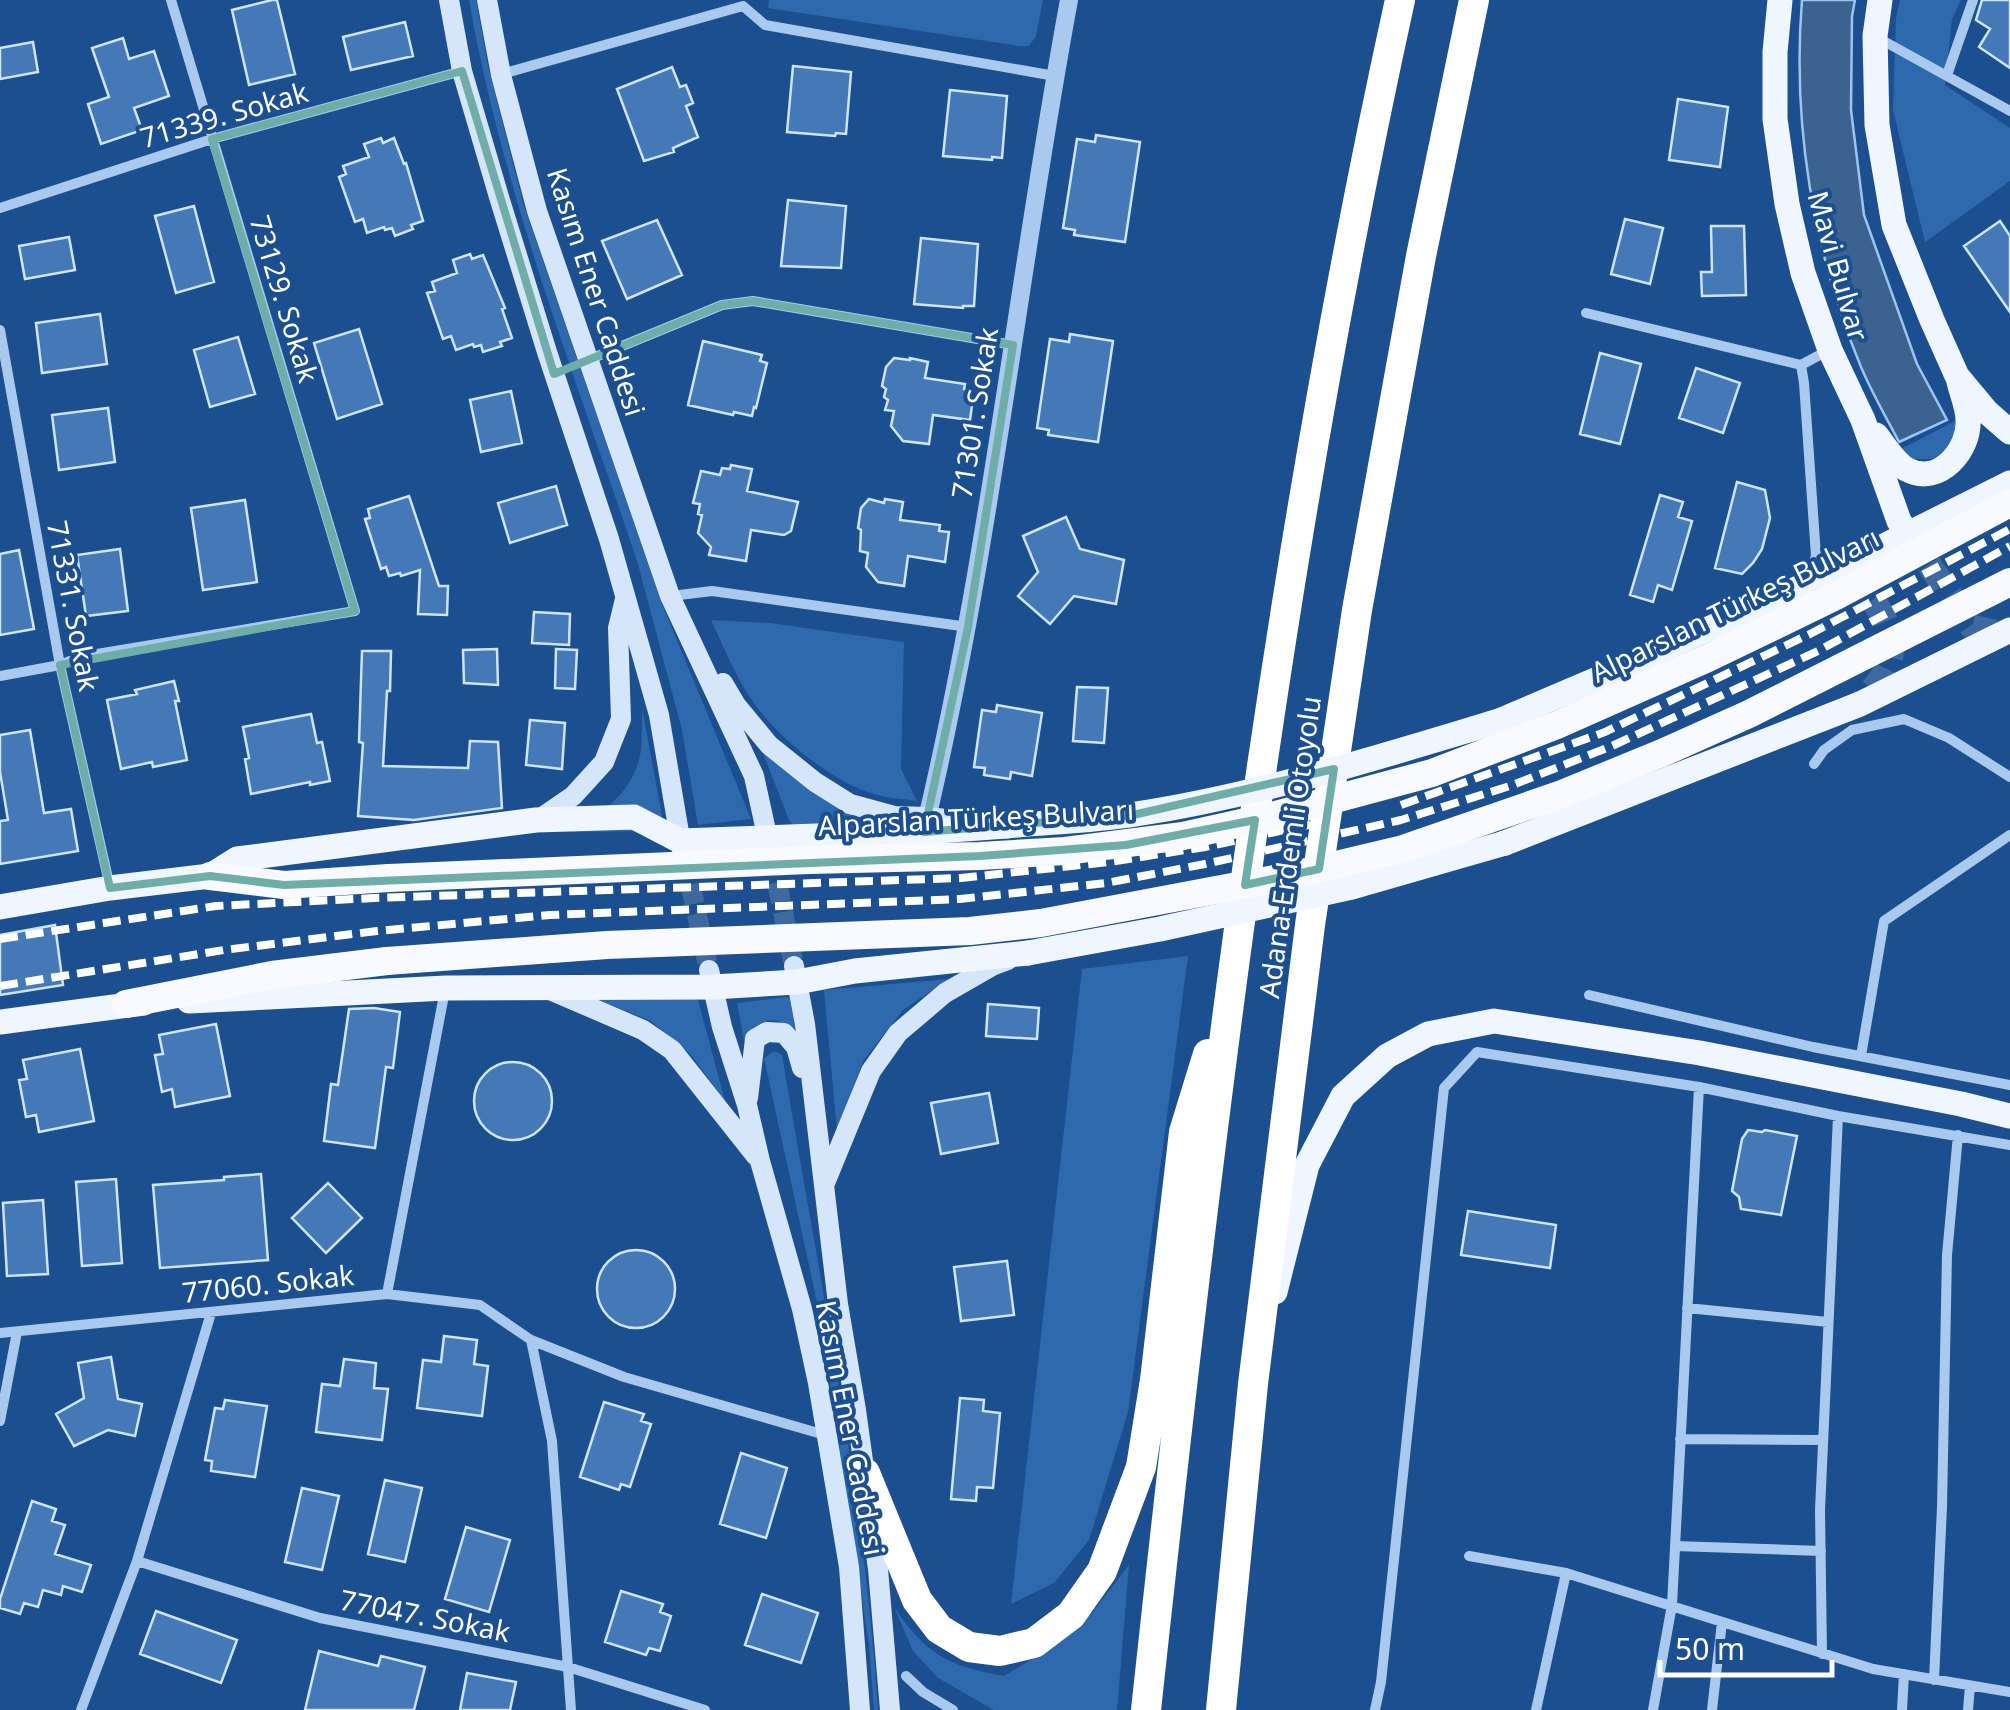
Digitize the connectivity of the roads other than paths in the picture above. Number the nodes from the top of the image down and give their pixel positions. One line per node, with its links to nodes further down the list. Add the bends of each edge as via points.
1 (171, 0): 18 (street, 73129. Sokak)
2 (449, 0): 13 (main road)
3 (487, 0): 14 (main road, Kasım Ener Caddesi)
4 (753, 0): 11 (street)
5 (1068, 0): 16 (street, 71301. Sokak)
6 (1400, 0): 52 (highway, Adana-Erdemli Otoyolu, via 1298,528)
7 (1474, 0): 77 (highway, Adana-Erdemli Otoyolu, via 1357,610)
8 (1780, 0): 23 (main road, Mavi Bulvar, via 1775,120 1803,273)
9 (1880, 0): 12 (main road)
10 (1973, 0): 15 (street)
11 (753, 15): 14 (street, via 743,6); 16 (street, via 765,25)
12 (1875, 36): 15 (street); 26 (main road, via 1877,125 1894,225)
13 (462, 71): 18 (street, 71339. Sokak); 35 (main road)
14 (500, 75): 24 (main road, Kasım Ener Caddesi)
15 (1946, 75): 17 (street)
16 (1055, 76): 22 (street, 71301. Sokak)
17 (2010, 111)
18 (212, 140): 19 (street, 71339. Sokak); 38 (street, 73129. Sokak, via 355,611)
19 (0, 208)
20 (1586, 313): 25 (street)
21 (0, 330): 38 (street, 71331. Sokak)
22 (1014, 345): 24 (street, via 754,301 722,305); 36 (street, 71301. Sokak)
23 (1830, 350): 25 (street); 27 (main road, Mavi Bulvar)
24 (587, 361): 34 (main road, Kasım Ener Caddesi)
25 (1800, 365): 33 (street, via 1816,556)
26 (1957, 376): 27 (main road, via 1969,422 1964,446 1939,470 1906,469); 28 (main road)
27 (1863, 420): 31 (main road, Mavi Bulvar)
28 (2010, 432)
29 (2010, 482): 31 (main road, Alparslan Türkeş Bulvarı)
30 (2010, 503): 47 (highway, Alparslan Türkeş Bulvarı, bridge, via 1836,596 1557,725 1432,773 1164,839 980,856 284,886)
31 (1908, 534): 33 (main road, Alparslan Türkeş Bulvarı)
32 (2010, 582): 57 (highway, bridge, via 1749,714 1562,794 1403,849 1285,877 1041,924 388,961 272,974)
33 (1800, 587): 43 (main road, Alparslan Türkeş Bulvarı, bridge, via 1499,720 1370,760 1134,814 1006,826)
34 (670, 596): 36 (street, via 712,591); 43 (main road, via 736,705 769,745 850,804); 45 (main road, via 754,776)
35 (625, 597): 42 (main road, via 618,628 621,719 604,762 573,796); 46 (main road, via 659,716)
36 (968, 627): 43 (street, 71301. Sokak)
37 (2007, 633): 50 (main road, bridge, via 1860,704 1505,842 1352,887)
38 (60, 665): 39 (street); 48 (street, 71331. Sokak)
39 (0, 676)
40 (1814, 764): 41 (street, via 1852,730 1904,719 1949,738)
41 (2010, 778)
42 (536, 820): 46 (main road, Alparslan Türkeş Bulvarı, via 634,817); 47 (main road, Alparslan Türkeş Bulvarı, via 237,858)
43 (926, 824): 45 (main road, Alparslan Türkeş Bulvarı)
44 (2010, 835): 59 (street, via 1884,920)
45 (769, 846): 46 (main road, Alparslan Türkeş Bulvarı)
46 (682, 848)
47 (210, 876): 48 (main road, Alparslan Türkeş Bulvarı)
48 (110, 888): 49 (main road, Alparslan Türkeş Bulvarı)
49 (0, 907)
50 (1028, 952): 51 (main road); 69 (main road, via 945,994 898,1033 871,1071)
51 (795, 974): 53 (main road); 63 (main road)
52 (1232, 974): 82 (highway, via 1184,1132 1140,1467 1102,1571 1071,1615 1034,1643 1000,1651 969,1647 939,1629 917,1600); 103 (highway, Adana-Erdemli Otoyolu)
53 (711, 978): 55 (main road); 62 (main road, Kasım Ener Caddesi)
54 (446, 988): 55 (main road); 57 (main road); 70 (street)
55 (546, 988): 68 (main road, via 672,1050)
56 (1588, 995): 59 (street)
57 (126, 1004): 58 (main road)
58 (0, 1022)
59 (1861, 1056): 60 (street)
60 (2010, 1085)
61 (1698, 1086): 64 (street); 71 (street); 105 (street, via 1477,1052 1444,1088)
62 (747, 1105): 63 (main road, via 755,1039 784,1033 796,1048); 68 (main road, Kasım Ener Caddesi)
63 (816, 1115): 69 (main road, Kasım Ener Caddesi)
64 (1838, 1116): 66 (street); 73 (street)
65 (2010, 1116): 77 (main road, via 1494,1021 1428,1034 1388,1056 1344,1096 1307,1165)
66 (1958, 1135): 67 (street); 94 (street, via 1946,1255)
67 (2010, 1145)
68 (760, 1161): 79 (main road, Kasım Ener Caddesi, via 802,1309)
69 (824, 1185): 82 (main road, Kasım Ener Caddesi)
70 (387, 1294): 72 (street, 77060. Sokak); 76 (street, 77060. Sokak, via 480,1305)
71 (1687, 1308): 73 (street); 80 (street)
72 (211, 1313): 74 (street, 77060. Sokak); 86 (street)
73 (1828, 1322): 81 (street)
74 (18, 1332): 75 (street, 77060. Sokak); 78 (street)
75 (0, 1333)
76 (531, 1340): 79 (street, 77060. Sokak, via 624,1377); 91 (street, via 552,1441)
77 (1253, 1384): 104 (highway, Adana-Erdemli Otoyolu)
78 (0, 1421)
79 (827, 1435): 100 (main road, Kasım Ener Caddesi, via 849,1567)
80 (1680, 1438): 81 (street); 83 (street)
81 (1823, 1440): 84 (street)
82 (865, 1473): 101 (main road, Kasım Ener Caddesi)
83 (1675, 1546): 84 (street); 88 (street)
84 (1821, 1551): 90 (street)
85 (1468, 1556): 87 (street)
86 (137, 1562): 91 (street, 77047. Sokak, via 320,1618); 97 (street)
87 (1566, 1573): 88 (street); 106 (street)
88 (1672, 1605): 89 (street); 107 (street)
89 (1722, 1622): 90 (street); 108 (street)
90 (1822, 1654): 92 (street)
91 (568, 1667): 98 (street); 99 (street, 77047. Sokak)
92 (1904, 1674): 94 (street); 109 (street)
93 (906, 1676): 102 (street)
94 (1934, 1680): 95 (street)
95 (1970, 1686): 96 (street); 110 (street)
96 (2010, 1692)
97 (81, 1710)
98 (572, 1710)
99 (706, 1710)
100 (860, 1710)
101 (890, 1710)
102 (953, 1710)
103 (1146, 1710)
104 (1221, 1710)
105 (1375, 1710)
106 (1536, 1710)
107 (1653, 1710)
108 (1712, 1710)
109 (1902, 1710)
110 (1968, 1710)

